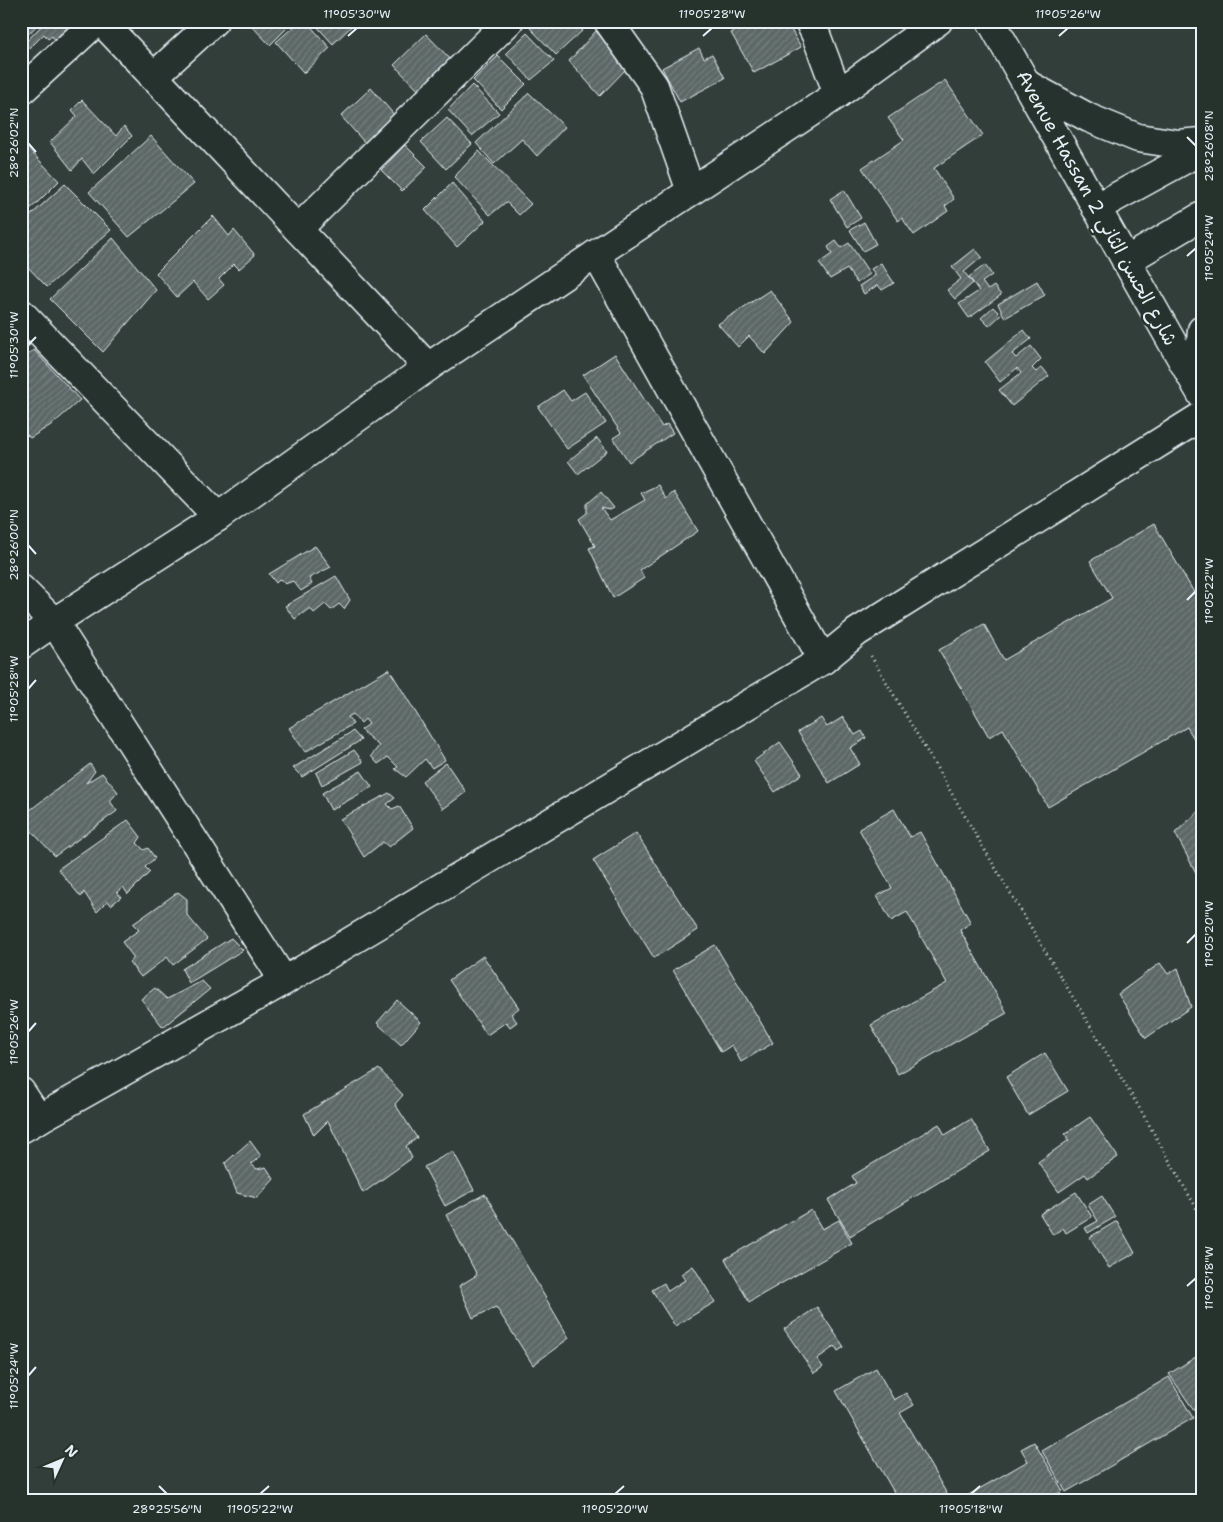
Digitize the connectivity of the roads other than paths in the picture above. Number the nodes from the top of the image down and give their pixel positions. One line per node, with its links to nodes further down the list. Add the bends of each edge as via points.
1 (97, 21): 11 (street)
2 (101, 21): 9 (street)
3 (214, 21): 9 (street)
4 (509, 21): 18 (street)
5 (608, 21): 15 (street, via 654,86)
6 (809, 21): 12 (street)
7 (938, 21): 12 (street)
8 (992, 21): 10 (street, Avenue Hassan 2 شارع الحسن الثاني)
9 (154, 76): 18 (street)
10 (1028, 85): 13 (street, via 1089,118 1138,138 1178,144); 16 (street, Avenue Hassan 2 شارع الحسن الثاني)
11 (21, 91)
12 (838, 94): 15 (street)
13 (1202, 142)
14 (1202, 150): 16 (street)
15 (691, 191): 19 (street)
16 (1096, 208): 20 (street, Avenue Hassan 2 شارع الحسن الثاني)
17 (1202, 216): 20 (street)
18 (298, 229): 23 (street)
19 (596, 254): 23 (street); 30 (street)
20 (1126, 261): 24 (street, Avenue Hassan 2 شارع الحسن الثاني)
21 (21, 313): 26 (street)
22 (1202, 330): 24 (street)
23 (428, 367): 26 (street)
24 (1199, 390)
25 (1202, 416): 30 (street, via 857,632)
26 (218, 517): 28 (street)
27 (21, 589): 28 (street)
28 (54, 622): 29 (street); 31 (street)
29 (21, 645)
30 (823, 660): 31 (street)
31 (284, 981): 33 (street)
32 (21, 1092): 33 (street)
33 (30, 1124)

